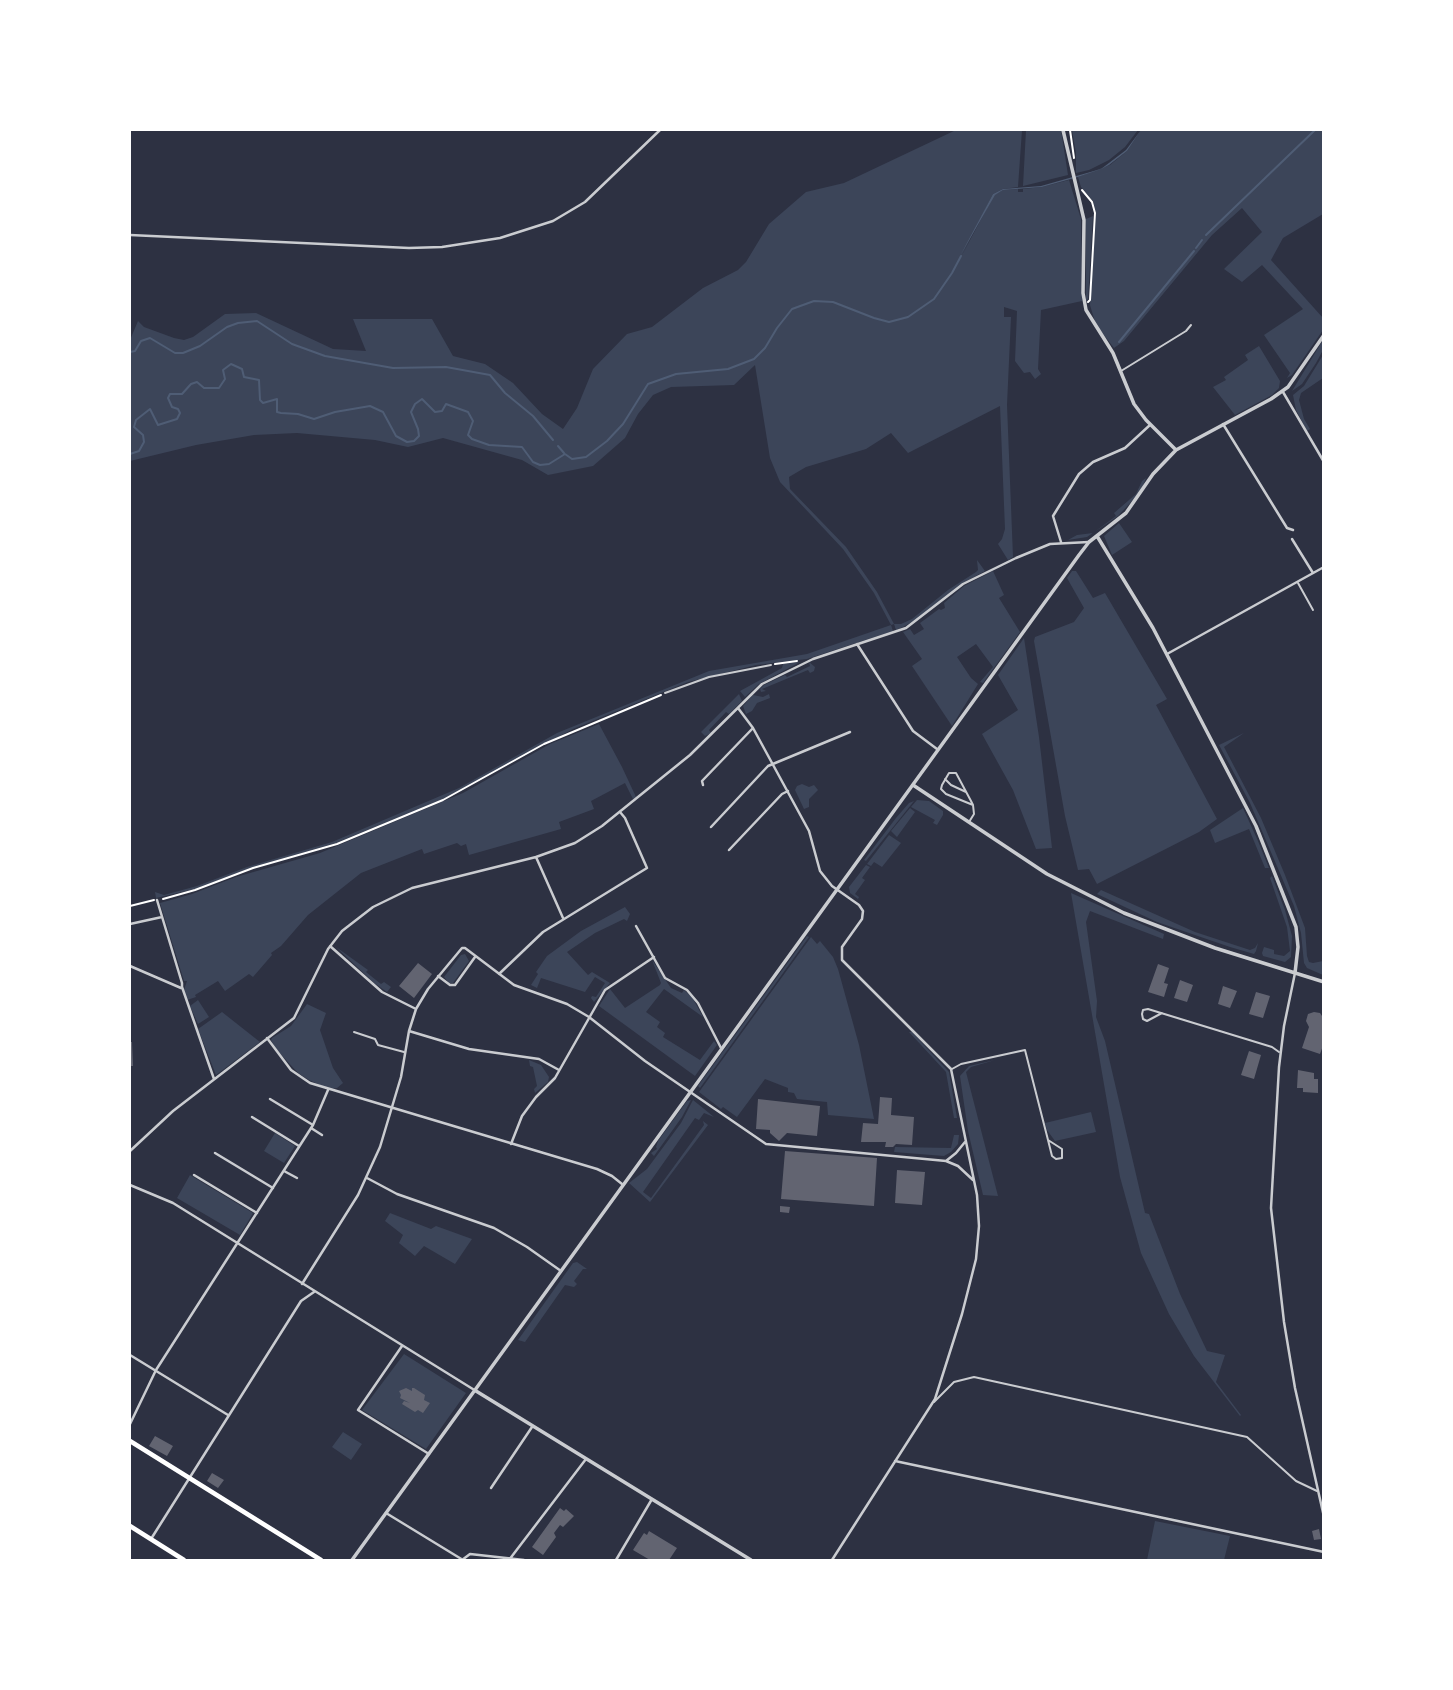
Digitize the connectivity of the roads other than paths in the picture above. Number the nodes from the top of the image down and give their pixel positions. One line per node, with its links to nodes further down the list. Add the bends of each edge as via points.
1 (660, 130): 3 (street, via 585,202 554,221 500,238 409,248)
2 (1063, 130): 6 (street, via 1084,226 1084,304)
3 (130, 235)
4 (1191, 325): 6 (lane)
5 (1324, 335): 7 (street)
6 (1120, 371): 9 (street, via 1133,404)
7 (1283, 392): 8 (street); 11 (street)
8 (1223, 424): 10 (street); 12 (street, via 1287,528)
9 (1150, 425): 10 (street); 15 (street, via 1125,448 1088,465 1066,492 1053,516)
10 (1176, 450): 13 (street, via 1126,513)
11 (1324, 462)
12 (1293, 530)
13 (1097, 536): 16 (street); 22 (street)
14 (1292, 538): 18 (street)
15 (1061, 542): 16 (street); 21 (street, via 973,579 906,628)
16 (1089, 542): 28 (street)
17 (1324, 568): 18 (street)
18 (1313, 573): 19 (street)
19 (1297, 582): 20 (lane); 22 (street)
20 (1313, 610)
21 (857, 645): 25 (street, via 808,661 756,688); 28 (street, via 913,731)
22 (1167, 653): 51 (street, via 1270,857 1296,927)
23 (771, 665): 24 (lane, via 709,677)
24 (665, 693)
25 (738, 708): 26 (street); 36 (street)
26 (754, 728): 29 (street); 31 (street, via 702,781)
27 (850, 732): 29 (street)
28 (938, 750): 32 (street)
29 (774, 764): 33 (street); 38 (street)
30 (945, 779): 34 (lane); 34 (lane, via 956,773); 35 (lane, via 942,789 946,794)
31 (704, 785)
32 (913, 785): 37 (street); 41 (street)
33 (788, 791): 39 (street); 41 (street, via 812,835 820,871)
34 (967, 792): 35 (lane)
35 (973, 805): 37 (lane)
36 (620, 812): 40 (street, via 575,842); 44 (street, via 647,868)
37 (969, 823): 51 (street, via 1091,897 1179,934)
38 (711, 827)
39 (729, 850)
40 (536, 857): 44 (street); 47 (street, via 394,895 355,920)
41 (838, 890): 62 (street); 65 (street, via 859,905 863,914 843,945 842,960)
42 (157, 900): 43 (street)
43 (163, 917): 45 (street); 55 (street)
44 (563, 918): 53 (street)
45 (130, 924)
46 (636, 926): 49 (street)
47 (330, 946): 56 (street, via 382,992); 61 (street, via 300,1009 286,1026)
48 (475, 957): 52 (street, via 465,948 459,949); 52 (street, via 455,985); 53 (street)
49 (654, 957): 58 (street, via 607,988); 62 (street, via 665,978 687,990 698,1003)
50 (130, 966): 55 (street)
51 (1296, 973): 54 (street); 64 (street)
52 (439, 974): 56 (street)
53 (499, 974): 58 (street, via 521,989 567,1004)
54 (1324, 982)
55 (181, 987): 67 (street)
56 (416, 1009): 59 (street)
57 (1162, 1013): 57 (lane, via 1148,1009 1142,1014 1147,1021); 64 (lane)
58 (589, 1017): 66 (street); 69 (street)
59 (409, 1031): 63 (street); 66 (street, via 469,1049 539,1059)
60 (354, 1032): 63 (lane)
61 (267, 1038): 67 (street); 68 (street, via 291,1070)
62 (721, 1048): 69 (street)
63 (405, 1052): 71 (street)
64 (1280, 1052): 109 (street, via 1272,1215 1293,1376)
65 (951, 1069): 75 (lane, via 1025,1050); 76 (street)
66 (559, 1070): 77 (street, via 522,1116)
67 (214, 1079): 79 (street)
68 (328, 1090): 71 (street); 73 (street)
69 (690, 1093): 81 (street, via 768,1145); 88 (street)
70 (270, 1099): 73 (street)
71 (392, 1109): 77 (street); 85 (street)
72 (252, 1117): 78 (street)
73 (312, 1126): 74 (street); 78 (street)
74 (322, 1135)
75 (1048, 1140): 75 (lane, via 1062,1149 1062,1158 1052,1156)
76 (965, 1142): 81 (street); 86 (street)
77 (510, 1144): 88 (street, via 597,1169)
78 (299, 1146): 82 (street)
79 (130, 1151)
80 (215, 1153): 89 (street)
81 (946, 1161): 86 (street)
82 (284, 1171): 84 (street); 89 (street)
83 (194, 1175): 90 (street)
84 (298, 1178)
85 (367, 1178): 92 (street, via 397,1194 494,1228); 93 (street)
86 (975, 1182): 99 (street, via 979,1215 976,1259)
87 (130, 1185): 91 (street, via 173,1203)
88 (623, 1185): 92 (street)
89 (273, 1188): 90 (street)
90 (257, 1213): 91 (street)
91 (239, 1243): 93 (street); 97 (street)
92 (561, 1271): 98 (street)
93 (302, 1284): 94 (street)
94 (314, 1292): 95 (street); 100 (street, via 301,1301)
95 (402, 1346): 98 (street); 104 (street, via 358,1410)
96 (130, 1354): 97 (street)
97 (156, 1370): 100 (street); 101 (street)
98 (476, 1391): 102 (street); 104 (street)
99 (933, 1402): 106 (street); 109 (lane, via 954,1382 974,1377 1247,1437 1296,1481)
100 (228, 1415): 107 (street)
101 (130, 1424)
102 (532, 1426): 105 (street); 108 (street)
103 (130, 1441): 107 (main road)
104 (429, 1454): 111 (street)
105 (586, 1459): 110 (street); 120 (street)
106 (895, 1461): 115 (street); 124 (street)
107 (189, 1479): 114 (street); 117 (main road)
108 (491, 1488)
109 (1317, 1491): 112 (street)
110 (652, 1499): 122 (street); 123 (street)
111 (386, 1513): 118 (street); 119 (street)
112 (1324, 1517)
113 (130, 1526): 114 (main road)
114 (151, 1539): 116 (main road)
115 (1324, 1552)
116 (184, 1560)
117 (321, 1560)
118 (352, 1560)
119 (463, 1560): 120 (street, via 470,1554)
120 (510, 1560): 121 (street)
121 (524, 1560)
122 (615, 1560)
123 (750, 1560)
124 (832, 1560)

